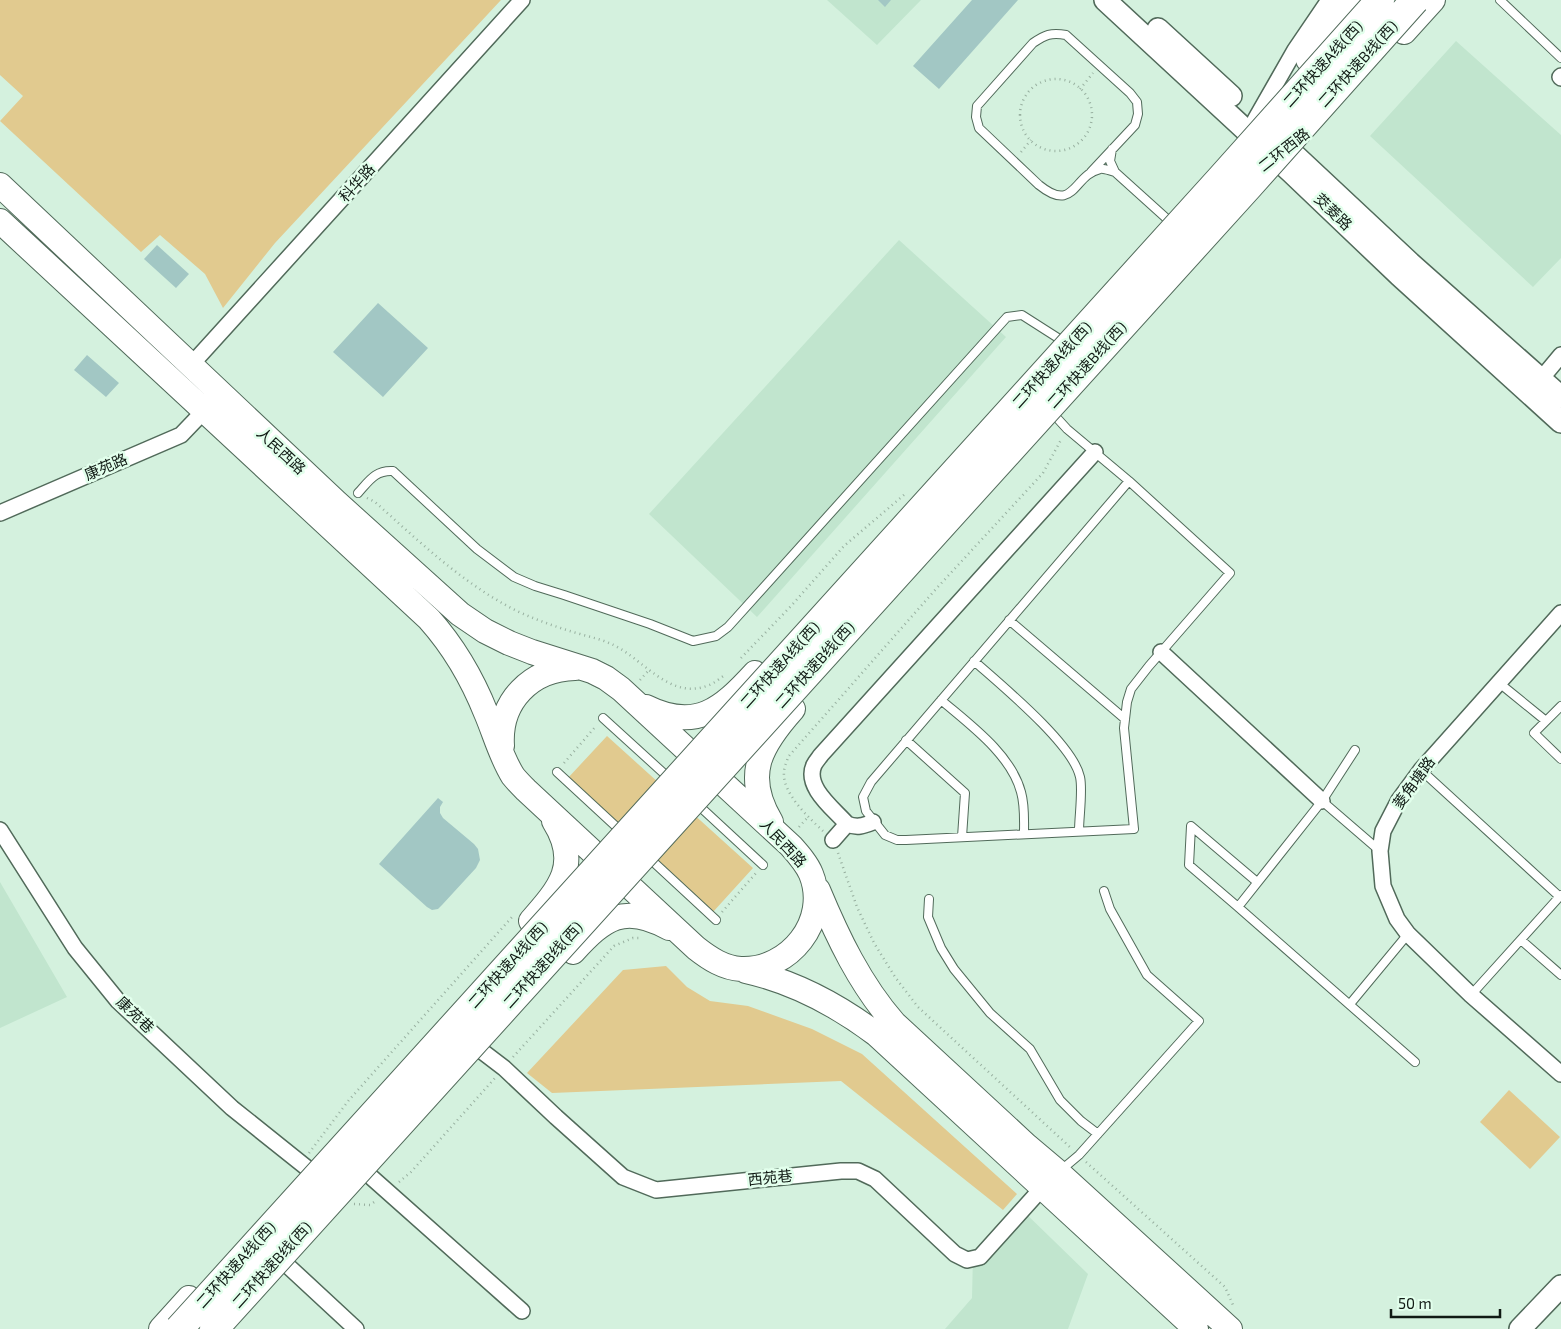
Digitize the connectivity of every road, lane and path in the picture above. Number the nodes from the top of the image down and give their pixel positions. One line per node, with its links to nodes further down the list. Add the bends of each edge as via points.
1 (522, 0): 27 (street, 科华路)
2 (1106, 0): 15 (street, 茭菱路)
3 (1126, 0): 15 (street, 茭菱路)
4 (1329, 0): 15 (street, via 1295,50)
5 (1346, 0): 12 (highway)
6 (1363, 0): 12 (main road)
7 (1380, 0): 109 (highway, 二环快速A线(西), bridge)
8 (1415, 0): 110 (highway, 二环快速B线(西), bridge)
9 (1433, 0): 18 (main road, via 1348,94)
10 (1500, 0): 11 (lane)
11 (1561, 58)
12 (1310, 59): 15 (main road)
13 (1099, 66): 14 (path); 17 (lane, via 1137,102 1135,125); 19 (lane, via 1066,35 1054,33 1033,43 1002,76 977,106 976,117 979,128)
14 (1080, 89): 16 (path, via 1070,82 1053,79 1030,90 1021,105 1020,114 1024,130); 16 (path, via 1088,100 1092,116 1082,140 1059,151 1042,148)
15 (1255, 129): 18 (street, 茭菱路); 18 (main road, 二环西路, via 1231,186); 23 (main road)
16 (1031, 140): 19 (path)
17 (1112, 149): 20 (lane); 21 (lane, via 1110,161)
18 (1285, 156): 28 (street, 茭菱路); 31 (street, 茭菱路, via 1406,281); 32 (main road)
19 (1013, 161): 20 (lane, via 1048,192 1059,196 1070,194)
20 (1091, 172): 21 (lane, via 1102,168)
21 (1115, 172): 23 (lane)
22 (0, 185): 27 (main road, 人民西路)
23 (1166, 218): 25 (main road)
24 (0, 221): 30 (main road, 人民西路)
25 (1058, 338): 36 (lane, via 1022,315 1007,318 716,636 693,641 514,577 477,549 393,471 383,470); 38 (main road)
26 (1561, 355): 28 (street)
27 (191, 365): 46 (main road, 人民西路, via 460,614 509,643)
28 (1540, 379): 29 (street, 茭菱路)
29 (1561, 397)
30 (204, 411): 37 (street, 康苑路, via 181,435); 58 (main road, 人民西路, via 439,629 475,687)
31 (1561, 422)
32 (1062, 424): 33 (lane); 41 (main road); 63 (path, via 1043,473 788,757 784,773 787,789)
33 (1095, 452): 34 (lane); 65 (street, via 813,766 816,790)
34 (1129, 481): 40 (lane); 42 (lane, via 1230,573)
35 (908, 491): 43 (path, via 844,546)
36 (358, 493): 45 (path, via 374,502 482,592 546,623 609,642 628,652)
37 (0, 513)
38 (814, 608): 41 (main road, via 808,630 818,646 837,651); 49 (main road, via 740,690 711,711 688,717 664,714 638,702)
39 (1561, 613): 48 (street, 菱角塘路)
40 (1009, 620): 44 (lane); 53 (lane)
41 (852, 644): 71 (main road, via 778,725 760,757 757,782 762,807 777,831)
42 (1161, 652): 53 (lane, via 1131,689); 62 (street)
43 (739, 661)
44 (974, 661): 50 (lane); 67 (lane, via 1044,725 1076,766 1080,778)
45 (649, 670): 47 (path, via 683,689 710,685); 49 (path)
46 (592, 671): 49 (main road, 人民西路); 58 (main road, 人民西路, via 563,668 536,678 520,691 503,720 501,734)
47 (726, 674)
48 (1498, 682): 54 (lane); 59 (street, 菱角塘路)
49 (630, 685): 71 (main road, 人民西路)
50 (941, 700): 55 (lane); 68 (lane, via 999,752 1010,768 1021,791)
51 (1561, 706): 54 (lane)
52 (604, 718): 60 (path); 75 (lane)
53 (1125, 719): 67 (lane, via 1134,829)
54 (1546, 721): 57 (lane, via 1534,733)
55 (906, 740): 64 (lane, via 871,782 863,797); 69 (lane, via 965,794)
56 (1355, 750): 62 (lane)
57 (1561, 759)
58 (506, 763): 61 (main road, 人民西路)
59 (1421, 770): 74 (street, 菱角塘路, via 1399,800 1383,831); 79 (lane)
60 (557, 772): 70 (lane)
61 (526, 790): 87 (main road, 人民西路); 88 (main road, via 547,812 561,834 567,863 554,894)
62 (1322, 801): 74 (lane); 77 (lane)
63 (808, 817): 71 (path); 72 (path)
64 (873, 822): 65 (street, via 863,827); 69 (lane, via 885,835 897,840)
65 (847, 824): 72 (street)
66 (0, 830): 100 (street, 康苑巷, via 75,948 118,1001 232,1108)
67 (1079, 831): 68 (lane)
68 (1024, 834): 69 (lane)
69 (962, 837)
70 (629, 839)
71 (793, 839): 76 (main road, 人民西路)
72 (833, 840): 99 (path, via 874,943 918,1007)
73 (636, 846): 83 (lane)
74 (1380, 851): 84 (street, 菱角塘路, via 1383,886)
75 (763, 865): 83 (path)
76 (811, 874): 89 (main road, 人民西路, via 816,903 814,917 809,930 796,946 780,960 754,969); 101 (main road, via 847,954 885,1012 1026,1146)
77 (1257, 882): 81 (lane); 81 (lane, via 1191,826 1189,865)
78 (1104, 891): 98 (lane, via 1110,909 1147,976 1199,1021)
79 (1560, 896): 86 (lane)
80 (929, 899): 98 (lane, via 928,917 954,969 990,1014 1030,1049 1060,1100)
81 (1238, 907): 93 (lane)
82 (514, 915): 100 (path, via 349,1100 309,1153)
83 (716, 920)
84 (1408, 934): 92 (street, 菱角塘路); 93 (lane)
85 (648, 938): 96 (path, via 633,938 614,946)
86 (1521, 940): 90 (lane); 92 (lane)
87 (696, 948): 89 (main road, 人民西路); 91 (main road, via 653,921 630,916 616,918 594,930)
88 (504, 950): 91 (main road, via 519,944 537,949 547,965 547,976); 100 (main road)
89 (725, 966): 101 (main road, via 788,983 847,1013)
90 (1561, 975)
91 (542, 986): 94 (main road)
92 (1471, 995): 97 (street, 菱角塘路)
93 (1350, 1004): 95 (lane)
94 (483, 1052): 96 (street, 西苑巷); 102 (main road)
95 (1415, 1062)
96 (504, 1068): 101 (street, 西苑巷, via 623,1177 656,1190 858,1171 875,1179 955,1254 966,1260 980,1257); 102 (path, via 411,1172)
97 (1561, 1074)
98 (1098, 1134): 99 (lane)
99 (1079, 1155): 101 (lane); 107 (path, via 1225,1287)
100 (307, 1168): 108 (main road)
101 (1051, 1180): 107 (main road); 113 (main road)
102 (379, 1184): 103 (main road); 103 (path, via 370,1205); 106 (street)
103 (345, 1204): 104 (main road)
104 (288, 1266): 111 (main road); 112 (street)
105 (1561, 1286): 114 (street)
106 (522, 1311)
107 (1233, 1321)
108 (161, 1329)
109 (179, 1329)
110 (214, 1329)
111 (232, 1329)
112 (356, 1329)
113 (1196, 1329)
114 (1520, 1329)

